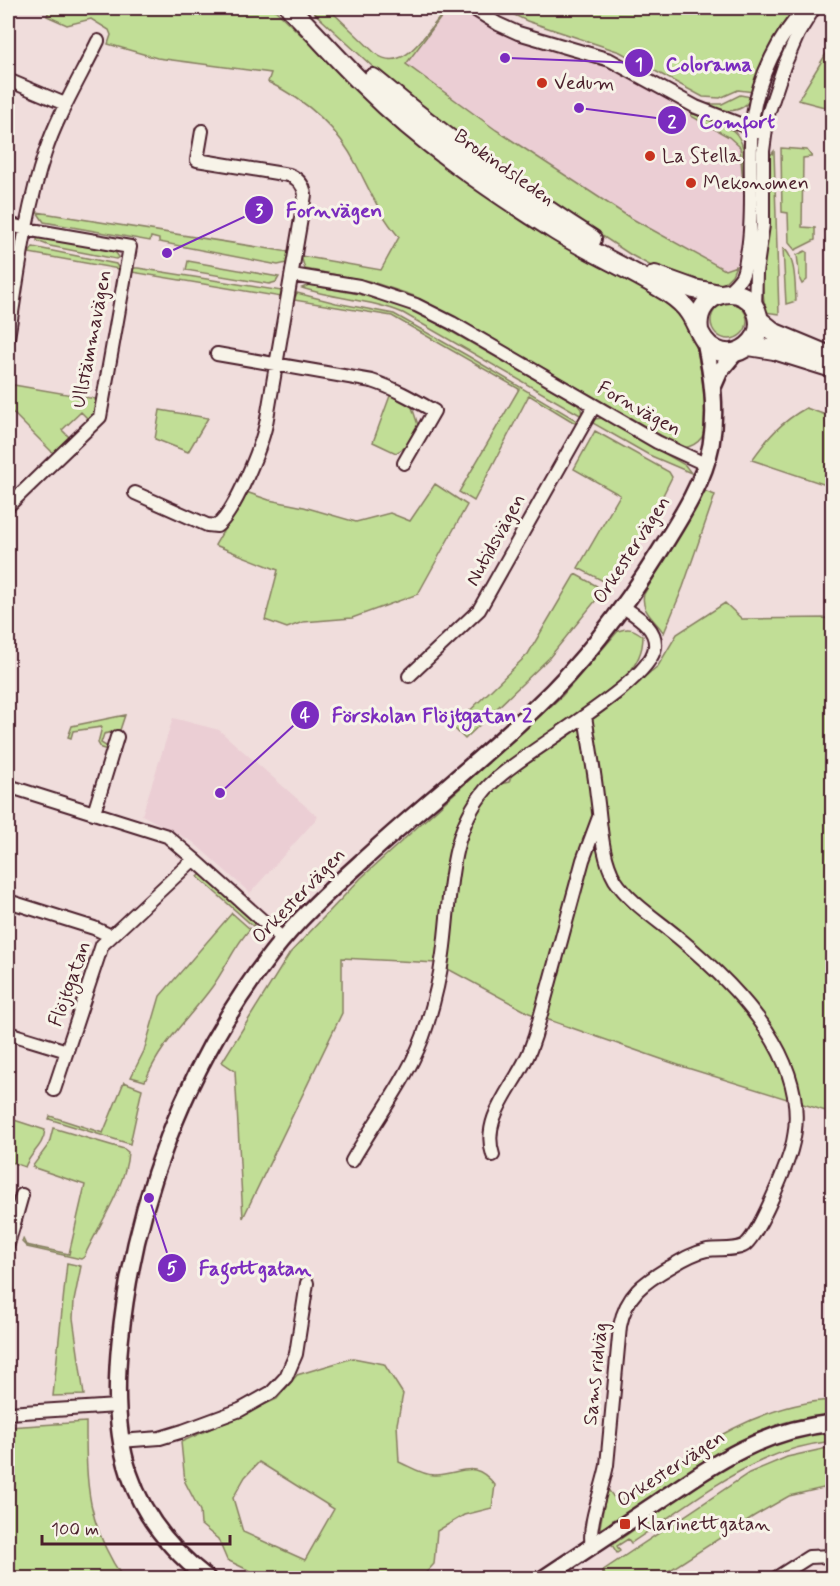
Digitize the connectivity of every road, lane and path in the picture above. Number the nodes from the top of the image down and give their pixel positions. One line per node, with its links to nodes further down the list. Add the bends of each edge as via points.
1 (472, 8): 8 (street, via 518,33 610,60 696,107)
2 (805, 8): 8 (street, via 766,70)
3 (814, 8): 10 (street, via 784,66)
4 (295, 12): 14 (main road, Brokindsleden, via 424,121 563,220 655,275 694,290); 16 (main road, Brokindsleden, via 365,87 427,139 557,232 668,293 689,312)
5 (98, 41): 7 (street)
6 (8, 80): 7 (street)
7 (65, 104): 12 (street, via 45,154)
8 (752, 129): 10 (street); 14 (street, via 748,245 743,274)
9 (202, 131): 13 (street, via 197,160 289,175 301,184 305,195)
10 (765, 134): 15 (street)
11 (8, 224): 12 (street, Ullstämmavägen)
12 (26, 230): 17 (street); 28 (street, Ullstämmavägen, via 130,247 100,417)
13 (292, 275): 21 (street); 24 (street, Fornvägen, via 359,286 416,305)
14 (723, 293): 15 (main road, Brokindsleden, via 743,296); 16 (main road, via 702,308)
15 (757, 314): 18 (main road, via 756,337); 20 (main road, Brokindsleden, via 775,333)
16 (702, 336): 18 (main road, via 716,350); 23 (street, Orkestervägen)
17 (8, 339)
18 (742, 349): 22 (main road, via 774,350); 23 (street, Orkestervägen, via 720,371)
19 (216, 354): 21 (street)
20 (832, 357)
21 (276, 364): 25 (street, via 372,381 434,411); 27 (street, via 264,435 221,523 207,525)
22 (832, 368)
23 (714, 387): 26 (street, Orkestervägen, via 713,428)
24 (594, 406): 26 (street, Fornvägen); 30 (street, Nutidsvägen, via 479,610)
25 (404, 462)
26 (705, 464): 29 (street, Orkestervägen, via 670,535)
27 (135, 493)
28 (8, 506)
29 (622, 606): 31 (street, via 652,632 652,656 633,679); 39 (street, Orkestervägen, via 538,706 362,860)
30 (409, 676)
31 (585, 716): 35 (street); 44 (street, via 505,772 487,788 471,811 457,845 441,970 427,1025 413,1057)
32 (117, 737): 34 (street)
33 (8, 786): 34 (street)
34 (94, 813): 36 (street, via 167,836)
35 (600, 816): 43 (street, via 583,860 535,1036 493,1121); 53 (street, Sams ridväg, via 606,854 616,881 708,962 768,1033 787,1070 795,1116 791,1150 755,1234 742,1247 687,1257 635,1290 625,1307 607,1465 591,1526)
36 (194, 860): 38 (street, Flöjtgatan); 39 (street)
37 (8, 901): 38 (street)
38 (111, 936): 41 (street, Flöjtgatan, via 100,950)
39 (283, 939): 49 (street, Orkestervägen, via 217,1036 162,1155 128,1284)
40 (8, 1033): 41 (street, Flöjtgatan)
41 (67, 1052): 42 (street, Flöjtgatan)
42 (54, 1090)
43 (493, 1155)
44 (352, 1161)
45 (22, 1195): 46 (street)
46 (10, 1226): 47 (street)
47 (8, 1244)
48 (307, 1283): 52 (street, via 296,1354 286,1377 272,1392 240,1410 183,1431 160,1438)
49 (117, 1406): 50 (street); 52 (street, Orkestervägen)
50 (8, 1413)
51 (832, 1423): 53 (street, Orkestervägen, via 769,1437 727,1456)
52 (120, 1441): 55 (street, Orkestervägen, via 131,1481 150,1518 174,1548)
53 (592, 1546): 56 (street, Orkestervägen)
54 (832, 1556): 57 (street, via 809,1557)
55 (207, 1578)
56 (544, 1578)
57 (776, 1578)

